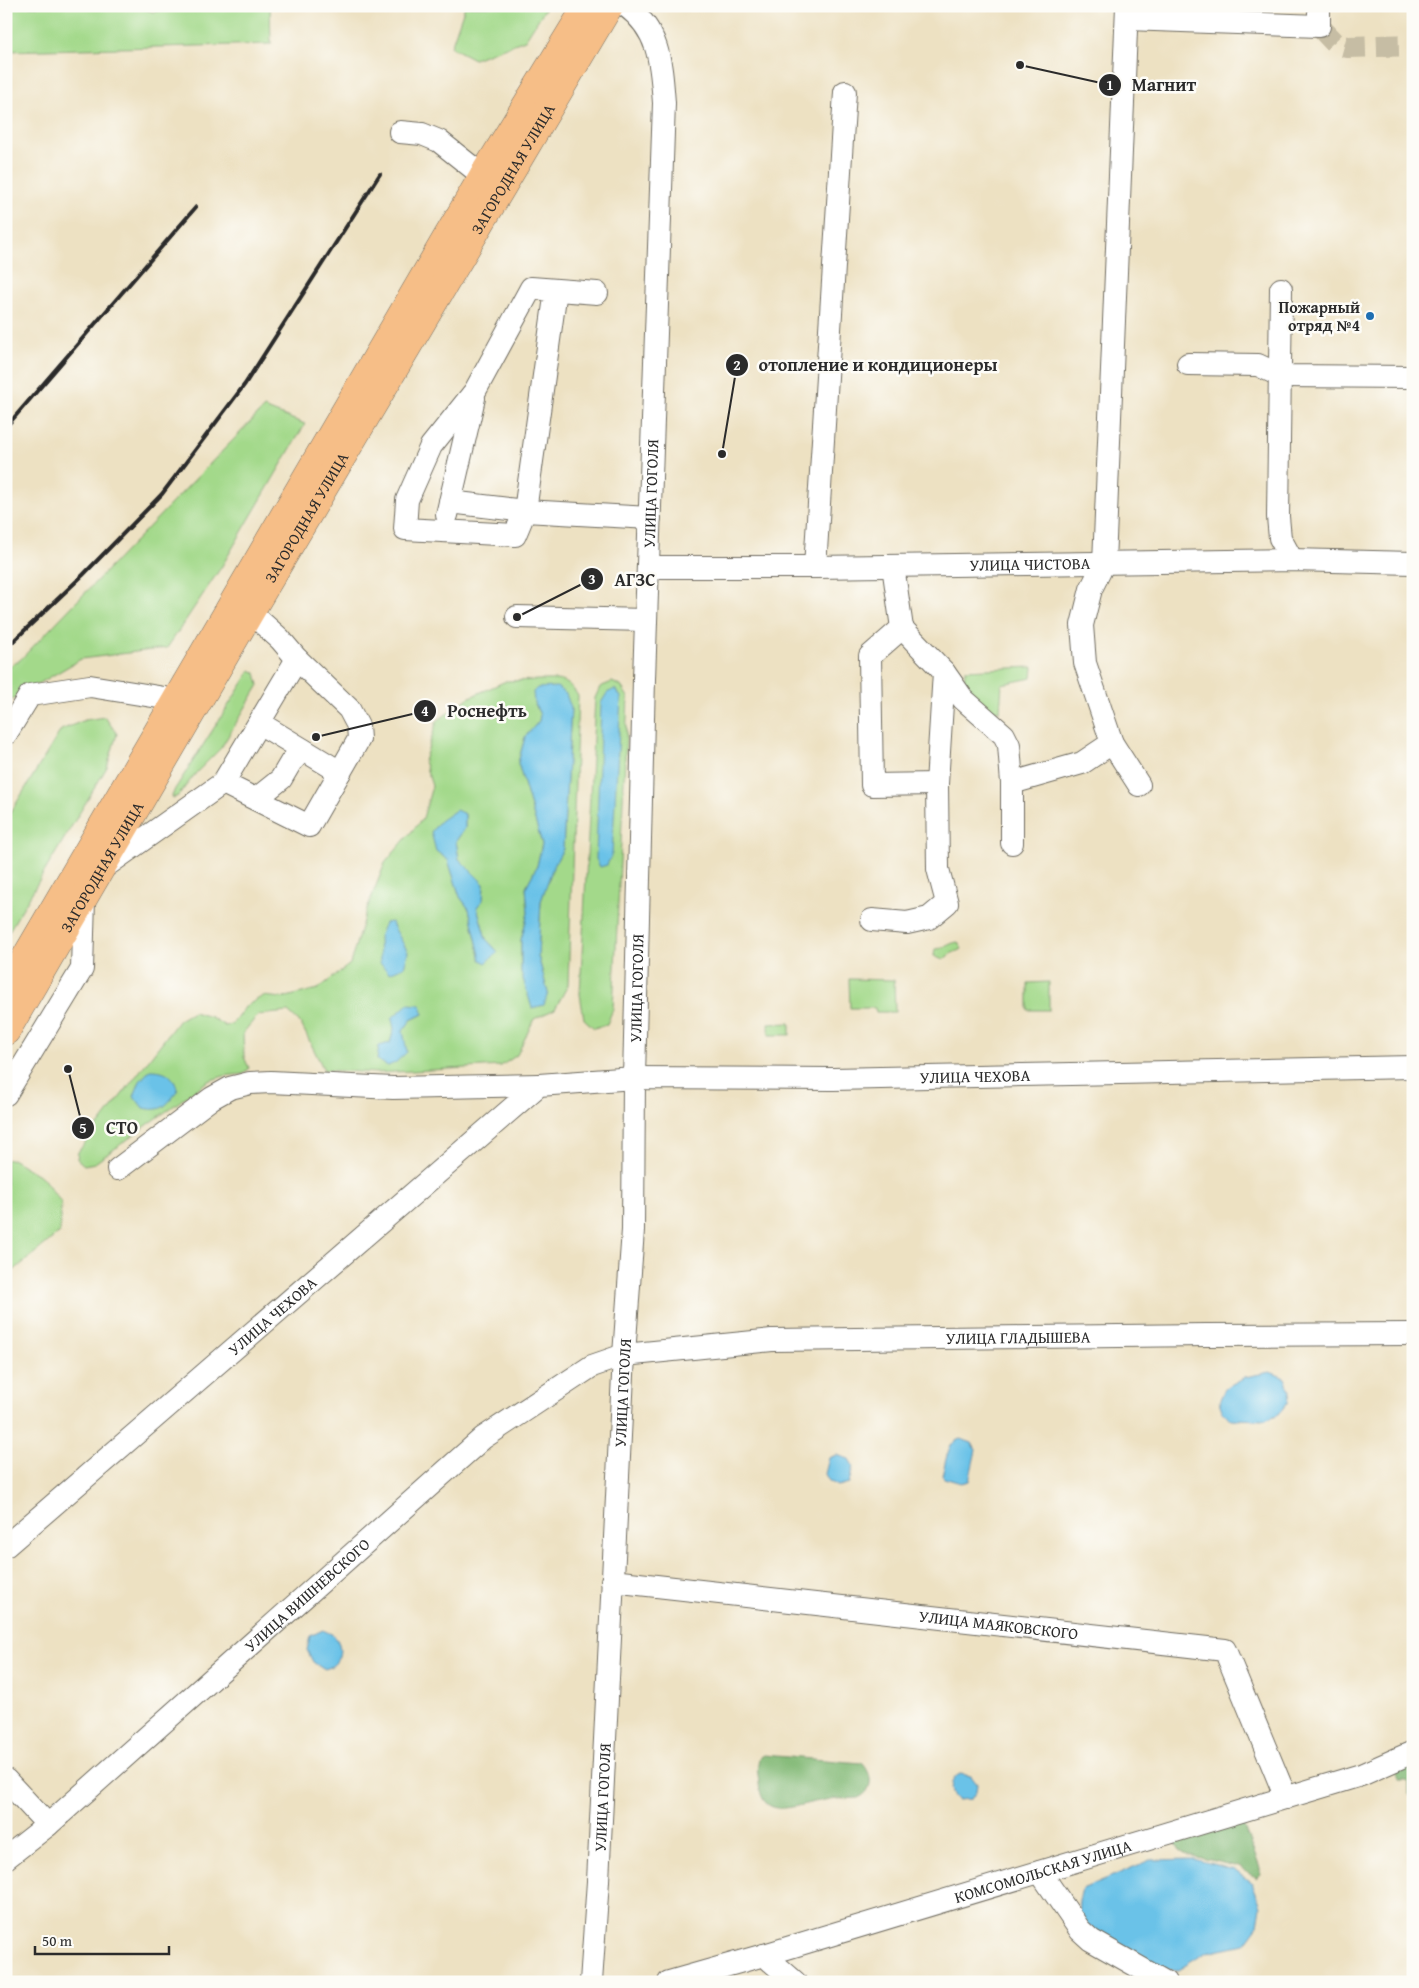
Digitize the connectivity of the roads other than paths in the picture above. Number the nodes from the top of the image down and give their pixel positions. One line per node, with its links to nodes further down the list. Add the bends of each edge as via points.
1 (587, 6): 8 (highway, ЗАГОРОДНАЯ УЛИЦА)
2 (609, 6): 26 (highway, ЗАГОРОДНАЯ УЛИЦА)
3 (626, 6): 18 (street, УЛИЦА ГОГОЛЯ, via 652,35 661,63 664,102)
4 (1319, 6): 5 (street, via 1319,26)
5 (1127, 13): 21 (street)
6 (846, 92): 25 (street)
7 (400, 132): 8 (street, via 422,134 439,141)
8 (483, 176): 32 (highway, ЗАГОРОДНАЯ УЛИЦА)
9 (1281, 289): 13 (street)
10 (556, 290): 11 (street); 15 (street, via 531,288); 17 (street)
11 (597, 293)
12 (1188, 364): 13 (street, via 1258,365)
13 (1281, 376): 14 (street); 20 (street, via 1278,517 1280,538)
14 (1413, 377)
15 (475, 391): 16 (street); 19 (street, via 431,446 407,500 405,529)
16 (450, 502): 17 (street); 19 (street)
17 (525, 511): 18 (street); 19 (street, via 515,535)
18 (650, 518): 24 (street, УЛИЦА ГОГОЛЯ)
19 (445, 531)
20 (1292, 560): 21 (street, УЛИЦА ЧИСТОВА); 22 (street, УЛИЦА ЧИСТОВА)
21 (1104, 563): 23 (street, УЛИЦА ЧИСТОВА); 35 (street, via 1091,589 1082,625 1084,663)
22 (1413, 564)
23 (892, 566): 25 (street, УЛИЦА ЧИСТОВА); 29 (street)
24 (648, 567): 25 (street, УЛИЦА ЧИСТОВА); 28 (street, УЛИЦА ГОГОЛЯ)
25 (815, 567)
26 (250, 612): 30 (street); 44 (highway, ЗАГОРОДНАЯ УЛИЦА)
27 (517, 617): 28 (street)
28 (646, 620): 50 (street, УЛИЦА ГОГОЛЯ)
29 (902, 628): 31 (street); 40 (street, via 870,656 872,785)
30 (297, 659): 33 (street); 37 (street, via 349,709 358,726 359,739)
31 (944, 672): 39 (street, via 963,699 1004,735 1009,746); 40 (street)
32 (176, 700): 34 (street, via 90,686 30,695); 47 (highway, ЗАГОРОДНАЯ УЛИЦА)
33 (259, 724): 36 (street); 38 (street)
34 (6, 734)
35 (1112, 743): 39 (street, via 1082,763); 41 (street)
36 (303, 750): 37 (street); 42 (street, via 280,779)
37 (340, 772): 42 (street, via 309,826)
38 (223, 783): 42 (street); 44 (street)
39 (1012, 783): 43 (street)
40 (937, 784): 46 (street, via 938,869 947,903 928,918 907,923)
41 (1139, 785)
42 (256, 800)
43 (1012, 843)
44 (103, 868): 45 (highway, ЗАГОРОДНАЯ УЛИЦА)
45 (84, 899): 48 (highway, ЗАГОРОДНАЯ УЛИЦА); 52 (street, via 82,969)
46 (872, 920)
47 (6, 991)
48 (6, 1031)
49 (1413, 1067): 50 (street, УЛИЦА ЧЕХОВА, via 833,1078)
50 (634, 1078): 51 (street, УЛИЦА ЧЕХОВА); 55 (street, УЛИЦА ГОГОЛЯ, via 633,1230)
51 (539, 1085): 53 (street, УЛИЦА ЧЕХОВА, via 393,1088 250,1083 230,1088 212,1098); 56 (street, УЛИЦА ЧЕХОВА)
52 (6, 1094)
53 (118, 1169)
54 (1413, 1334): 55 (street, УЛИЦА ГЛАДЫШЕВА, via 772,1340)
55 (624, 1355): 57 (street, УЛИЦА ГОГОЛЯ); 61 (street, УЛИЦА ВИШНЕВСКОГО, via 592,1366 483,1438)
56 (6, 1546)
57 (612, 1581): 60 (street, УЛИЦА МАЯКОВСКОГО, via 1225,1650); 65 (street, УЛИЦА ГОГОЛЯ)
58 (1413, 1752): 60 (street, КОМСОМОЛЬСКАЯ УЛИЦА, via 1361,1775)
59 (6, 1780): 61 (street)
60 (1286, 1798): 63 (street, КОМСОМОЛЬСКАЯ УЛИЦА)
61 (48, 1826): 62 (street, УЛИЦА ВИШНЕВСКОГО)
62 (6, 1858)
63 (1040, 1872): 64 (street, КОМСОМОЛЬСКАЯ УЛИЦА); 68 (street, via 1080,1930 1091,1940)
64 (764, 1955): 66 (street, КОМСОМОЛЬСКАЯ УЛИЦА); 67 (street)
65 (591, 1982)
66 (669, 1982)
67 (795, 1982)
68 (1165, 1982)

